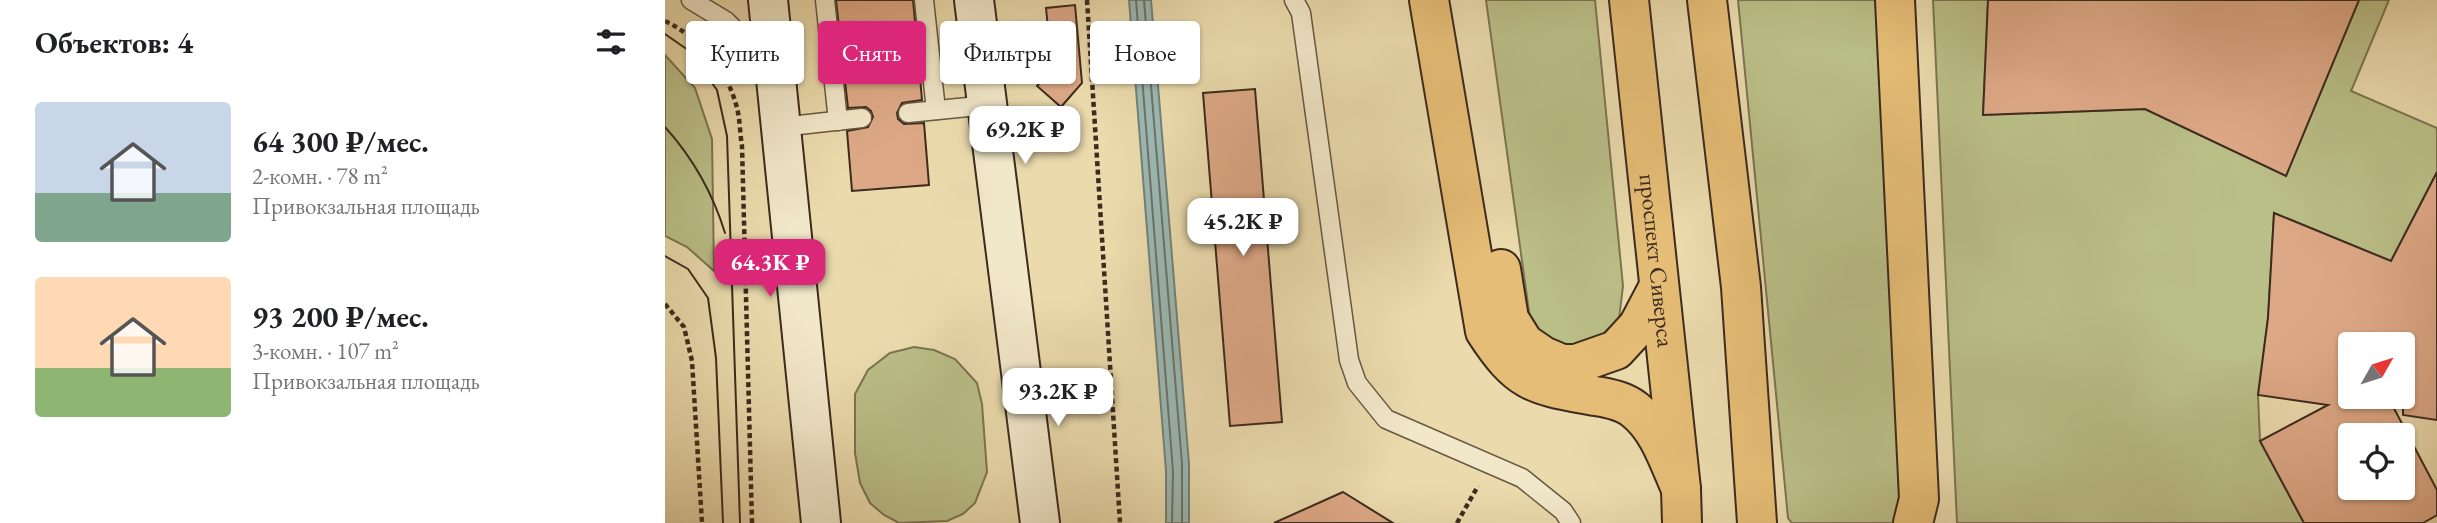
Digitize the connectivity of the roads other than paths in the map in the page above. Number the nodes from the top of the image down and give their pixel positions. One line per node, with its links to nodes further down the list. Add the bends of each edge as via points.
1 (691, 0): 13 (lane)
2 (768, 0): 14 (main road)
3 (825, 0): 20 (lane)
4 (924, 0): 17 (lane)
5 (974, 0): 16 (main road)
6 (1294, 0): 27 (lane, via 1301,13 1349,360 1357,383 1386,419 1522,478)
7 (1429, 0): 24 (main road, via 1485,331 1503,359 1527,379 1559,391 1613,399 1635,410 1654,430)
8 (1455, 0): 22 (main road, via 1510,319 1524,343 1562,365 1599,358 1615,350 1638,326)
9 (1629, 0): 22 (main road, проспект Сиверса)
10 (1707, 0): 23 (main road, via 1741,287)
11 (1895, 0): 30 (main road, via 1919,499)
12 (1917, 0): 31 (main road)
13 (726, 21)
14 (770, 21)
15 (777, 84): 21 (main road)
16 (988, 105): 17 (lane); 26 (main road)
17 (936, 110): 18 (lane)
18 (908, 113)
19 (862, 118): 20 (lane)
20 (838, 121): 21 (lane)
21 (781, 127): 25 (main road)
22 (1659, 286): 24 (main road, проспект Сиверса)
23 (1755, 470): 28 (main road); 29 (main road)
24 (1681, 506)
25 (821, 523)
26 (1040, 523)
27 (1571, 523)
28 (1757, 523)
29 (1776, 523)
30 (1913, 523)
31 (1935, 523)

